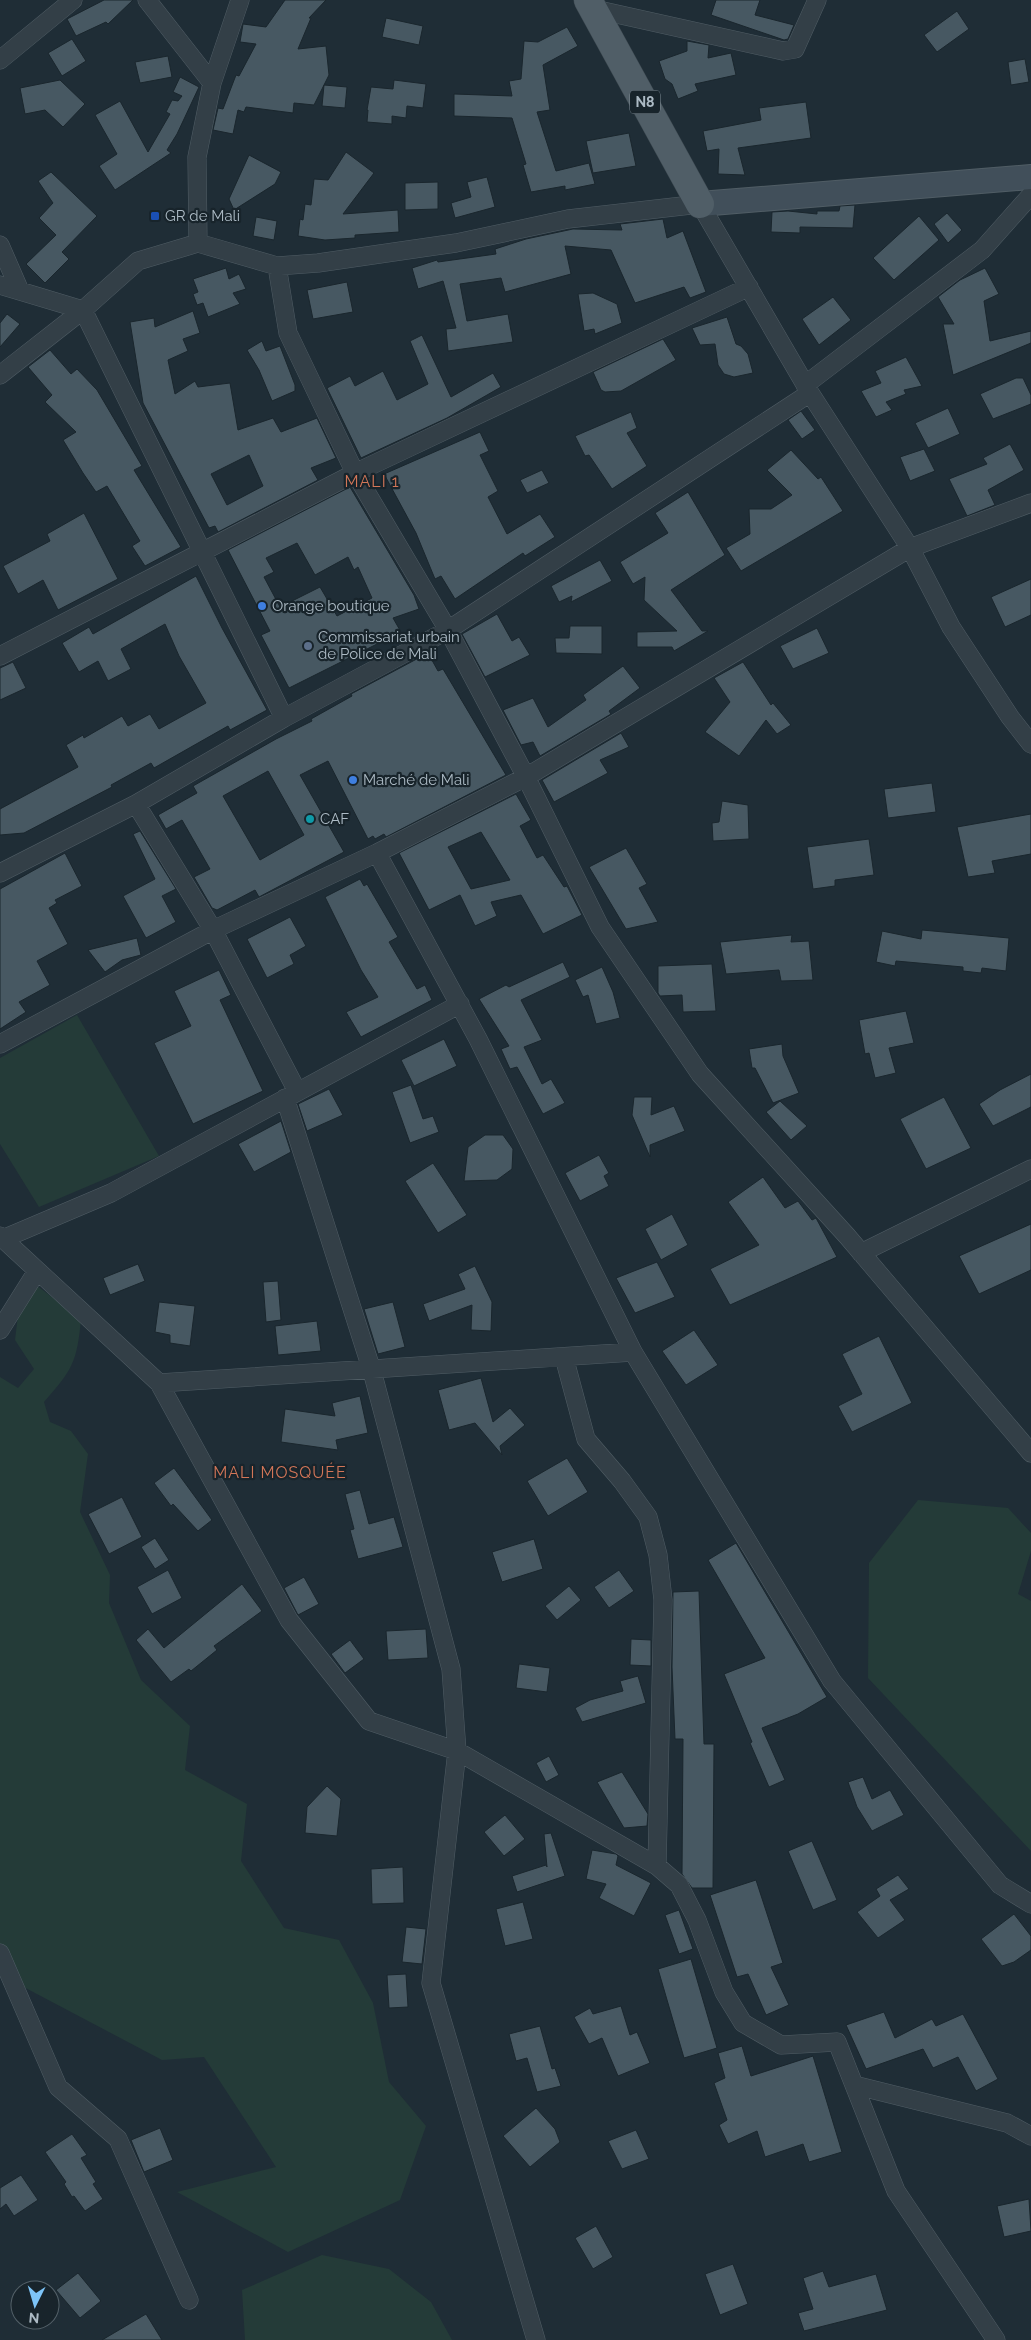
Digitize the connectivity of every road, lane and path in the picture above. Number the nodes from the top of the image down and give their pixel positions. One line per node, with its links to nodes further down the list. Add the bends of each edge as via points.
1 (73, 0): 6 (street)
2 (147, 0): 7 (street)
3 (240, 0): 7 (street)
4 (817, 0): 5 (street, via 794,49 783,51)
5 (591, 5): 10 (main road, N8)
6 (0, 60)
7 (212, 83): 11 (street, via 197,157)
8 (1031, 177): 10 (street)
9 (1031, 195): 19 (street, via 982,250)
10 (700, 204): 13 (street, via 568,219 456,243); 15 (street)
11 (198, 243): 13 (street); 17 (street, via 138,261)
12 (0, 245): 16 (street)
13 (277, 266): 20 (street, via 288,333)
14 (0, 285): 16 (street)
15 (749, 287): 19 (street); 20 (street)
16 (20, 291): 17 (street)
17 (83, 310): 18 (street); 23 (street)
18 (0, 376)
19 (808, 389): 22 (street); 24 (street)
20 (355, 473): 23 (street); 24 (street)
21 (1031, 504): 22 (street)
22 (910, 548): 27 (street, via 951,627); 28 (street)
23 (202, 553): 25 (street); 26 (street)
24 (448, 630): 26 (street); 28 (street)
25 (0, 656)
26 (284, 718): 29 (street)
27 (1031, 744)
28 (526, 777): 30 (street); 38 (street, via 600,927 700,1074)
29 (136, 804): 31 (street); 32 (street)
30 (377, 853): 32 (street); 33 (street)
31 (0, 873)
32 (213, 930): 34 (street); 35 (street)
33 (460, 1004): 35 (street); 41 (street)
34 (0, 1044)
35 (291, 1095): 37 (street, via 111,1193); 43 (street)
36 (1031, 1169): 38 (street)
37 (2, 1237): 39 (street)
38 (861, 1253): 45 (street)
39 (37, 1271): 40 (street); 44 (street)
40 (0, 1330)
41 (633, 1352): 42 (street); 48 (street, via 832,1681 1000,1885)
42 (564, 1357): 43 (street); 47 (street, via 586,1439 648,1517 658,1555 663,1600)
43 (372, 1371): 44 (street); 46 (street, via 451,1669)
44 (159, 1383): 46 (street, via 289,1620 369,1721)
45 (1031, 1453)
46 (457, 1751): 47 (street); 53 (street, via 431,1983)
47 (656, 1866): 50 (street, via 679,1885 697,1920 724,1992 743,2023 781,2045 837,2042)
48 (1031, 1904)
49 (0, 1953): 52 (street, via 58,2087 118,2139)
50 (854, 2085): 51 (street, via 1007,2122); 54 (street, via 896,2191)
51 (1031, 2136)
52 (189, 2300)
53 (536, 2340)
54 (996, 2340)

